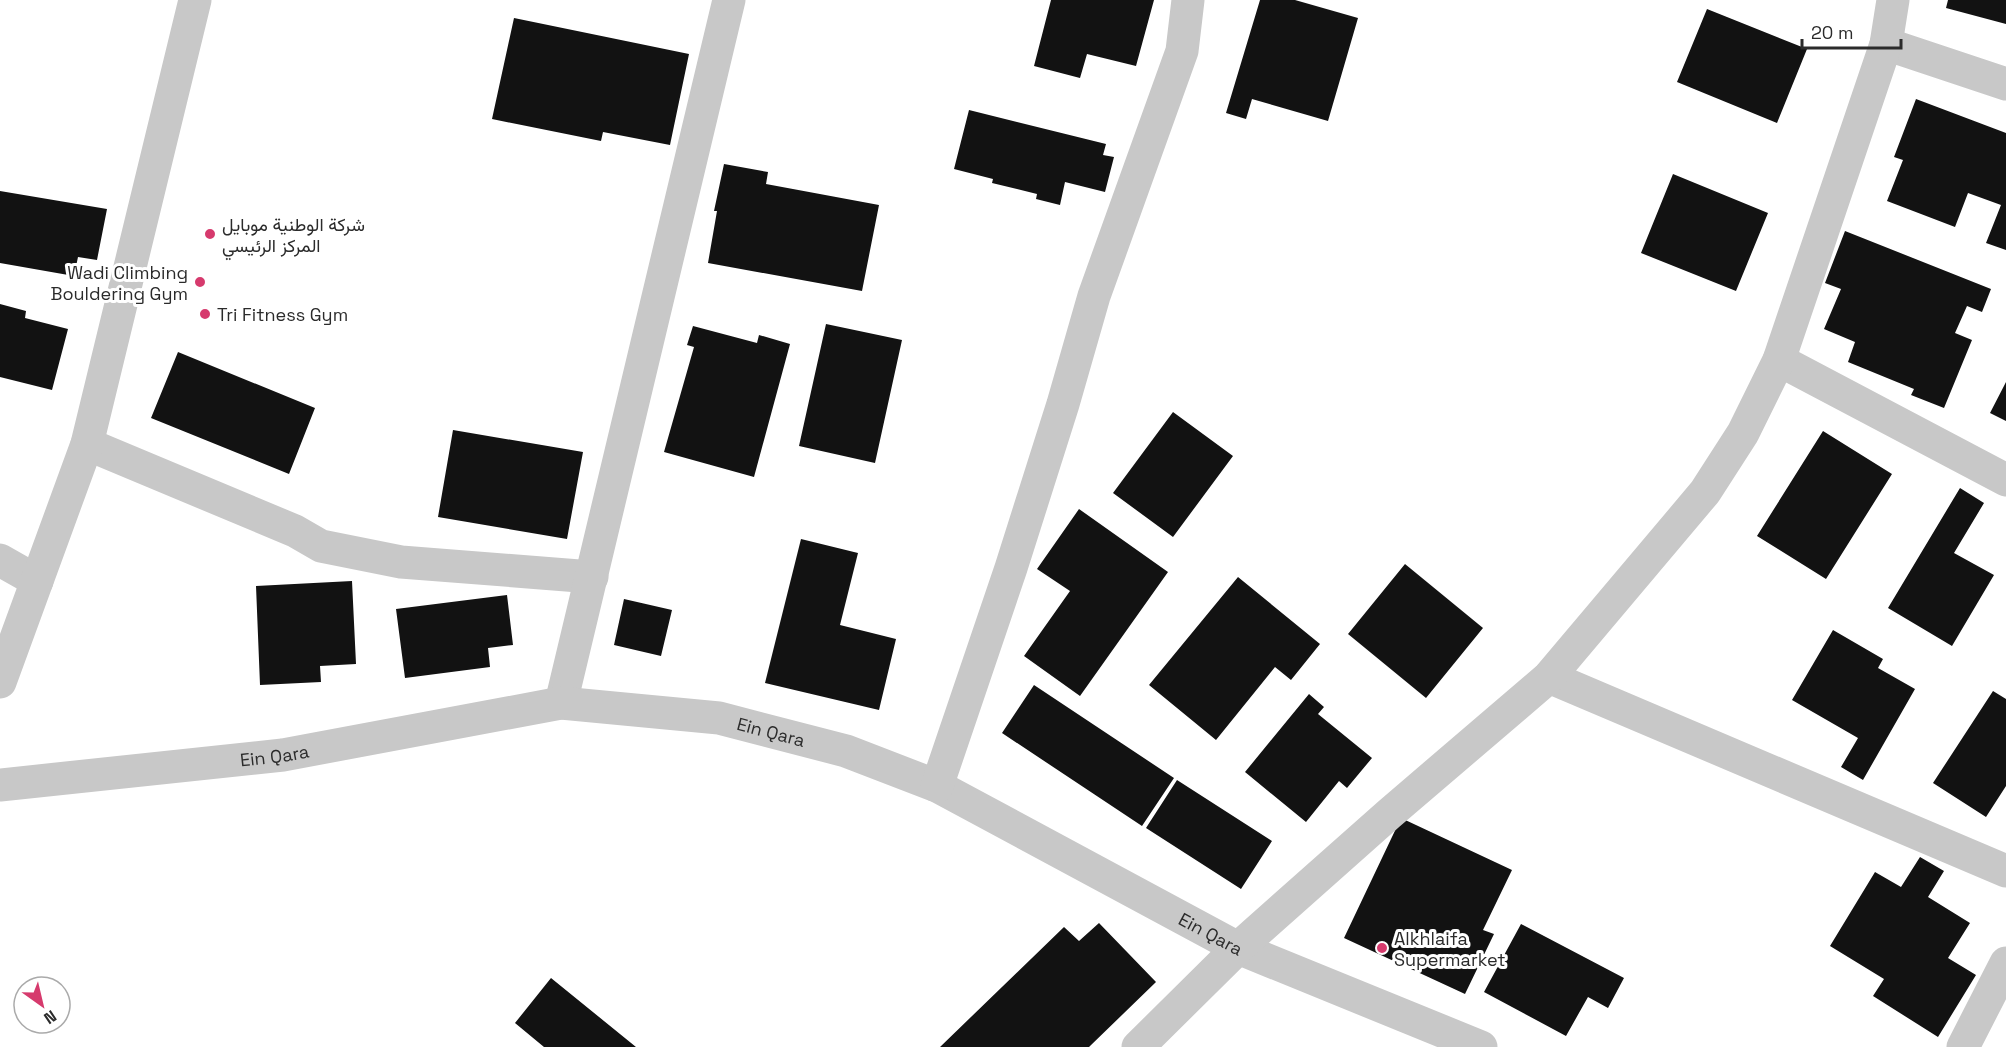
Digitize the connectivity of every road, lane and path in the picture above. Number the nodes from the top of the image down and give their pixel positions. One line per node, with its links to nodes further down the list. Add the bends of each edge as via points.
1 (195, 0): 8 (street)
2 (729, 0): 11 (street)
3 (1188, 0): 17 (street, via 1182,51 1094,296 1011,568)
4 (1893, 0): 5 (street)
5 (1886, 44): 6 (street); 7 (street)
6 (2006, 84)
7 (1779, 360): 9 (street); 13 (street, via 1743,433 1705,492)
8 (87, 444): 11 (street, via 295,531 321,546 401,562); 12 (street)
9 (2006, 480)
10 (0, 560): 12 (street)
11 (592, 577): 15 (street)
12 (37, 581): 14 (street)
13 (1549, 677): 18 (street); 19 (street)
14 (0, 682)
15 (561, 703): 16 (street, Ein Qara, via 282,756); 17 (street, Ein Qara, via 719,718 846,752)
16 (0, 784)
17 (937, 786): 19 (street, Ein Qara)
18 (2006, 871)
19 (1238, 948): 21 (street); 22 (street, Ein Qara)
20 (2006, 963): 23 (street)
21 (1138, 1047)
22 (1481, 1047)
23 (1963, 1047)

